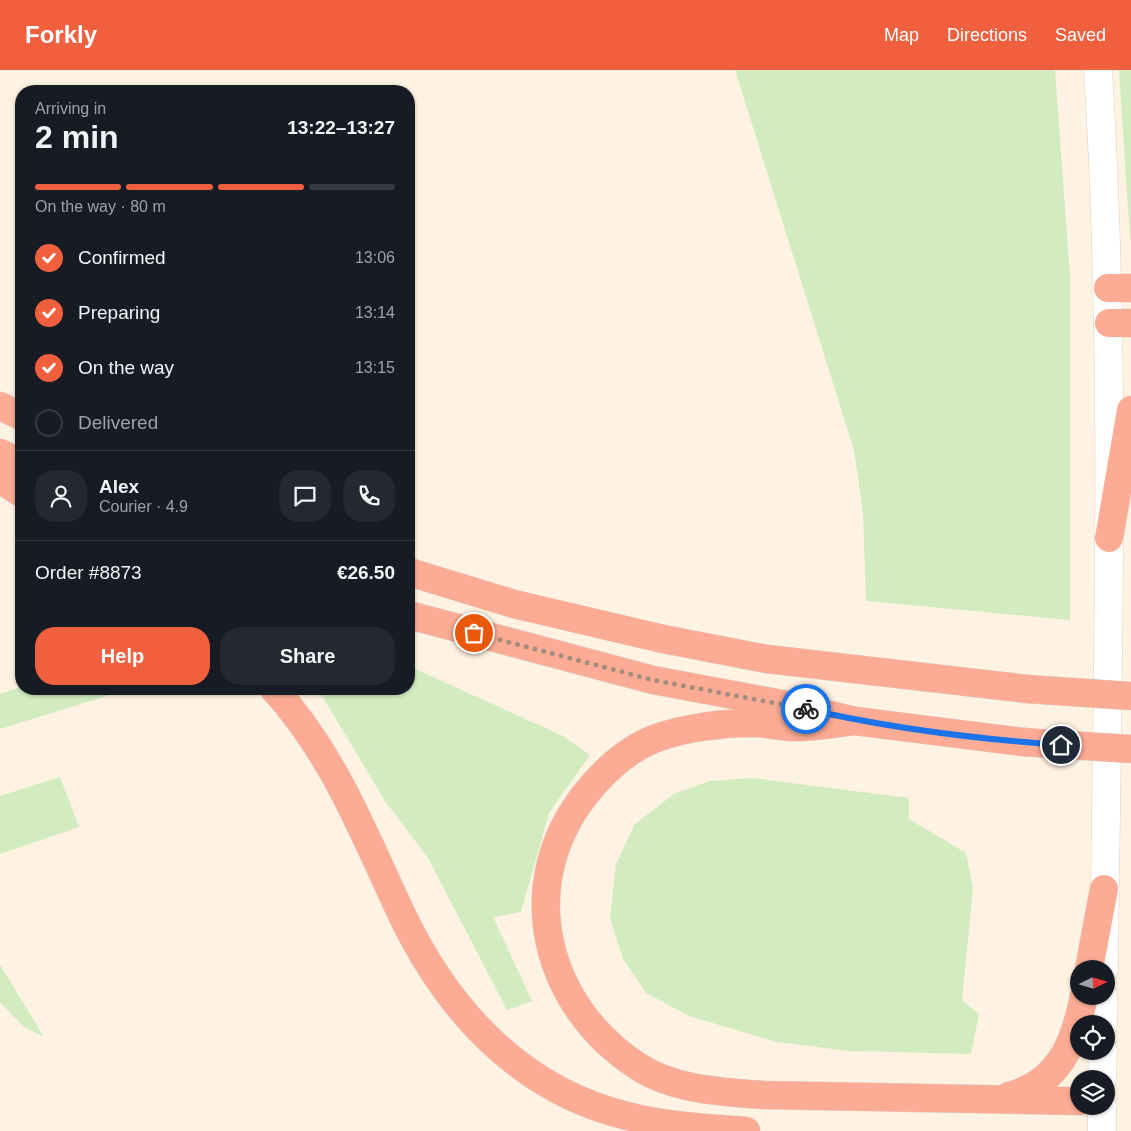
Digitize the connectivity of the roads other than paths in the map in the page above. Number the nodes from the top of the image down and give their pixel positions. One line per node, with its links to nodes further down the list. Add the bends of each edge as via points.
1 (1098, 70): 2 (street)
2 (1120, 288): 3 (street)
3 (1120, 323): 11 (street)
4 (0, 406): 6 (highway)
5 (1131, 410): 11 (highway)
6 (15, 413)
7 (0, 453): 8 (highway)
8 (15, 460)
9 (0, 473): 10 (highway)
10 (15, 489)
11 (1109, 538): 18 (street)
12 (415, 574): 15 (highway, bridge, via 514,604 662,640 757,658 1027,689)
13 (415, 617): 16 (highway, via 653,680)
14 (279, 695): 25 (highway, via 326,757 434,975 459,1009 500,1050 564,1092 625,1116 658,1123)
15 (1131, 696)
16 (855, 721): 17 (highway, bridge, via 1024,742); 22 (highway, via 796,727 756,723 691,729 653,739 620,760 592,786 569,816 553,852 546,890 547,926 553,959 568,993 591,1026 615,1050 641,1068 673,1082 717,1091 763,1095)
17 (1131, 749)
18 (1104, 889): 19 (highway); 20 (street)
19 (1091, 960)
20 (1104, 960)
21 (1082, 1005): 22 (highway, via 1078,1025 1061,1062 1018,1094)
22 (995, 1099): 23 (highway)
23 (1070, 1101)
24 (1102, 1115): 26 (street)
25 (746, 1131)
26 (1102, 1131)

